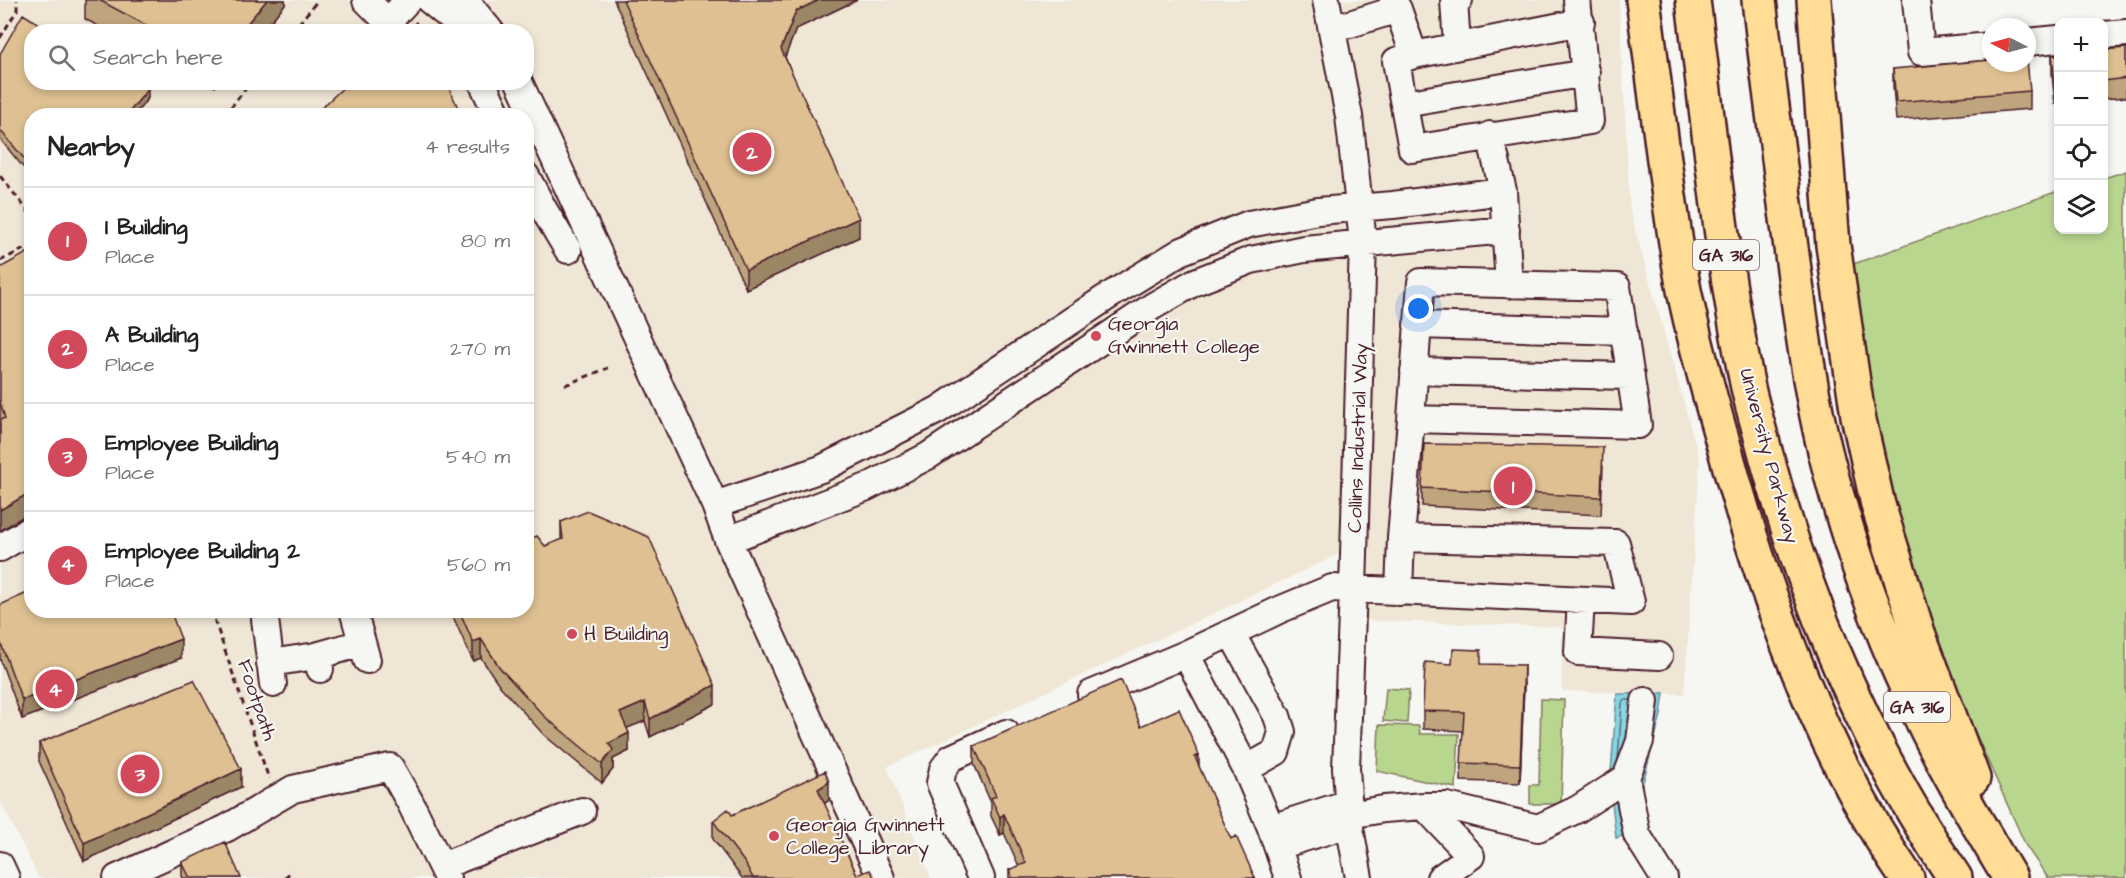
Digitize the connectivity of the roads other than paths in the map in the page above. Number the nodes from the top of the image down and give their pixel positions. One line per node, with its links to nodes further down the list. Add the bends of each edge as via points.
1 (366, 0): 2 (street, via 388,22)
2 (408, 0)
3 (429, 0): 14 (street)
4 (1326, 0): 16 (street, Collins Industrial Way)
5 (1459, 0): 21 (street, via 1454,1)
6 (1643, 0): 77 (highway, via 1685,292 1742,514 1790,649 1863,807)
7 (1693, 0): 78 (highway, University Parkway / GA 316, via 1734,310 1747,384 1780,506 1840,668 1901,790)
8 (1759, 0): 79 (highway, GA 316, via 1805,349 1826,457 1879,619 1924,723)
9 (1814, 0): 25 (highway)
10 (1819, 0): 25 (highway)
11 (1916, 0): 22 (street, via 1921,52)
12 (1396, 4): 16 (street, via 1350,24); 23 (street)
13 (1579, 11): 21 (street); 24 (street)
14 (469, 13): 15 (street)
15 (482, 24)
16 (1331, 26): 35 (street, Collins Industrial Way, via 1349,116)
17 (2126, 33): 18 (street)
18 (2108, 35)
19 (2054, 39): 20 (street)
20 (2036, 41)
21 (1457, 45): 23 (street)
22 (1982, 47)
23 (1414, 55): 28 (street, via 1396,61)
24 (1586, 73): 28 (street); 32 (street, via 1590,121)
25 (1822, 84): 79 (highway, via 1833,245 1858,416 1878,505 1917,633)
26 (486, 90): 29 (street)
27 (522, 90): 30 (street)
28 (1404, 104): 32 (street, via 1412,149)
29 (494, 108)
30 (529, 108)
31 (534, 122): 38 (street)
32 (1490, 135): 34 (street)
33 (534, 191): 38 (street, via 544,210)
34 (1503, 191): 35 (street); 36 (street)
35 (1361, 208): 37 (street, Collins Industrial Way); 45 (street, via 1318,211 1249,224 1182,251 938,410 821,469)
36 (1506, 230): 37 (street); 39 (street)
37 (1363, 242): 48 (street, via 1251,260 1195,282 927,456 867,487); 50 (street, Collins Industrial Way)
38 (580, 246): 45 (street)
39 (1509, 285): 40 (street, via 1422,282); 41 (street, via 1617,287)
40 (1418, 325): 41 (street); 42 (street)
41 (1624, 331): 43 (street)
42 (1414, 371): 43 (street); 44 (street)
43 (1631, 376): 44 (street, via 1638,425)
44 (1411, 419): 47 (street)
45 (715, 506): 48 (street)
46 (24, 534): 49 (street)
47 (1401, 538): 51 (street); 52 (street, via 1616,543 1631,602)
48 (728, 540): 71 (street)
49 (0, 548)
50 (1353, 590): 51 (street); 55 (street, via 1332,588); 65 (street, Collins Industrial Way, via 1346,768)
51 (1399, 592): 52 (street)
52 (1581, 600): 57 (street, via 1578,652)
53 (265, 618): 54 (street, via 272,674 364,652)
54 (355, 618)
55 (1231, 633): 56 (street); 61 (street, via 1282,732 1276,752)
56 (1186, 654): 59 (street); 61 (street)
57 (1659, 656)
58 (1645, 701): 62 (street, via 1640,741)
59 (1066, 705)
60 (1024, 725): 72 (street, via 951,758 943,769 940,783)
61 (1246, 769): 66 (street)
62 (1626, 778): 63 (street, via 1578,809 1538,828 1447,806); 76 (street, via 1637,835)
63 (1424, 806): 65 (street); 75 (street, via 1471,856)
64 (582, 811): 68 (street)
65 (1350, 815): 66 (street); 74 (street, Collins Industrial Way)
66 (1275, 837): 73 (street)
67 (0, 865): 69 (street)
68 (444, 872): 70 (street, via 390,767 293,789 227,828)
69 (6, 878)
70 (117, 878)
71 (881, 878)
72 (981, 878)
73 (1288, 878)
74 (1359, 878)
75 (1440, 878)
76 (1664, 878)
77 (1907, 878)
78 (1955, 878)
79 (2011, 878)

